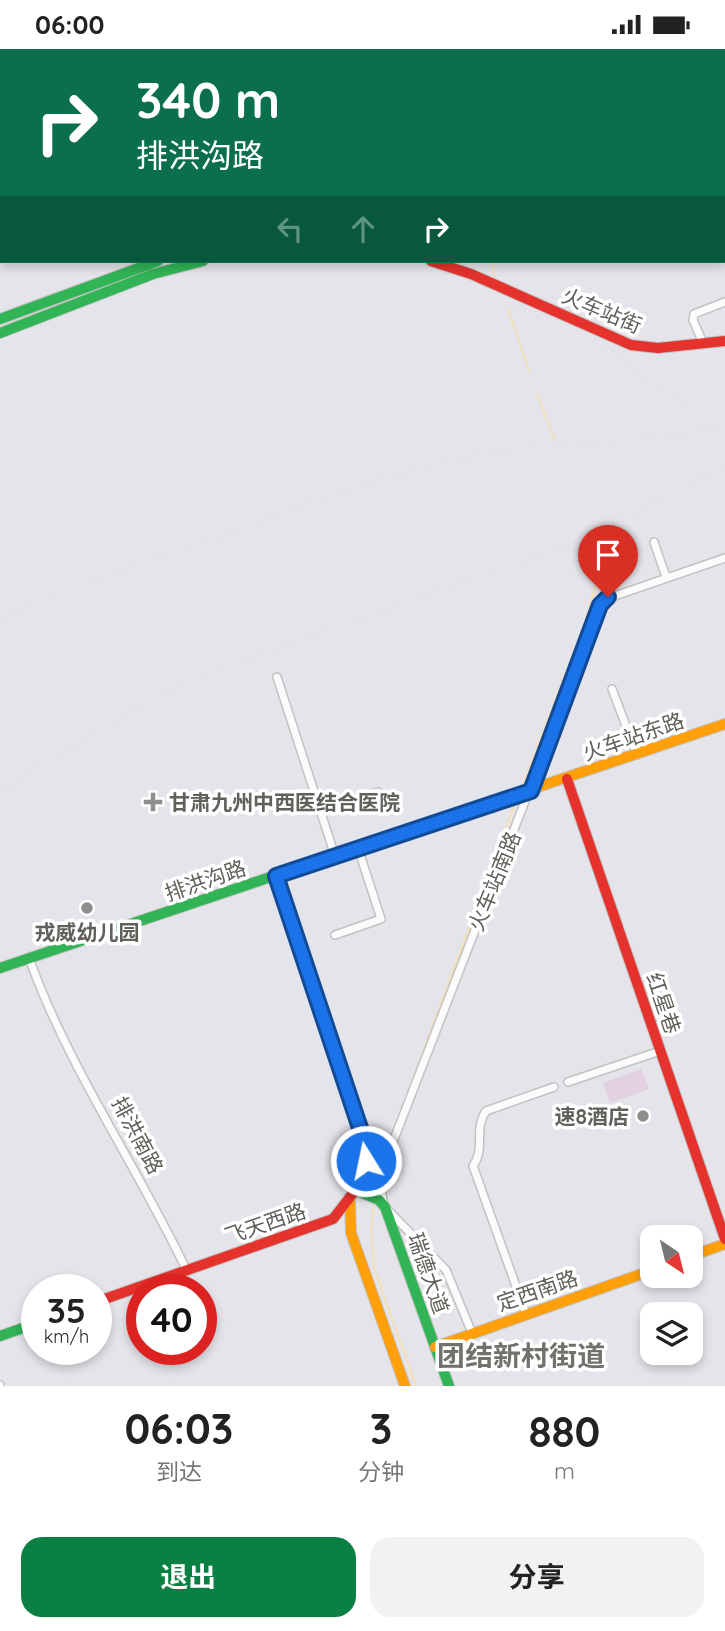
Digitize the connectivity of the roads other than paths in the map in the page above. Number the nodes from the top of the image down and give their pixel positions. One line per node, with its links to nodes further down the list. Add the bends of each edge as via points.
1 (153, 263): 5 (main road)
2 (195, 263): 6 (main road, via 153,274)
3 (437, 263): 8 (main road, 火车站街, via 631,345 658,348)
4 (725, 302): 8 (street, via 694,314)
5 (0, 319)
6 (0, 333)
7 (725, 341): 8 (main road, 火车站街)
8 (703, 343)
9 (654, 543): 11 (street)
10 (725, 558): 11 (street, 火车站南路)
11 (666, 577): 18 (street, 火车站南路, via 608,597 600,605)
12 (277, 677): 20 (street)
13 (612, 689): 15 (street)
14 (725, 724): 15 (main road, 火车站东路)
15 (637, 755): 16 (main road, 火车站东路)
16 (567, 779): 18 (main road, 火车站东路); 27 (main road, 红星巷)
17 (378, 792): 20 (street)
18 (529, 792): 19 (main road, 火车站东路); 32 (street, 火车站南路, via 391,1147)
19 (513, 797): 21 (main road, 排洪沟路)
20 (320, 811): 22 (street)
21 (358, 848): 22 (main road, 排洪沟路); 24 (street, via 381,919)
22 (335, 856): 23 (main road, 排洪沟路)
23 (276, 876): 25 (main road, 排洪沟路); 30 (main road, via 367,1149)
24 (335, 935)
25 (29, 958): 26 (main road); 35 (street, 排洪南路)
26 (0, 968)
27 (660, 1051): 28 (street); 33 (main road, 红星巷)
28 (568, 1082)
29 (554, 1087): 38 (street, via 486,1111 477,1129 481,1147 473,1166)
30 (355, 1190): 31 (main road); 32 (main road)
31 (350, 1201): 35 (main road, 飞天西路, via 333,1219); 43 (main road, via 351,1233)
32 (378, 1201): 40 (street, via 446,1270); 42 (main road, 瑞德大道)
33 (725, 1242): 34 (main road)
34 (704, 1251)
35 (187, 1271): 37 (main road)
36 (640, 1275): 38 (main road, 定西南路)
37 (112, 1297)
38 (526, 1314): 40 (main road, 定西南路)
39 (21, 1329): 41 (main road)
40 (471, 1333): 42 (main road, 定西南路)
41 (0, 1336)
42 (435, 1347): 44 (main road, 瑞德大道)
43 (405, 1386)
44 (449, 1386)

